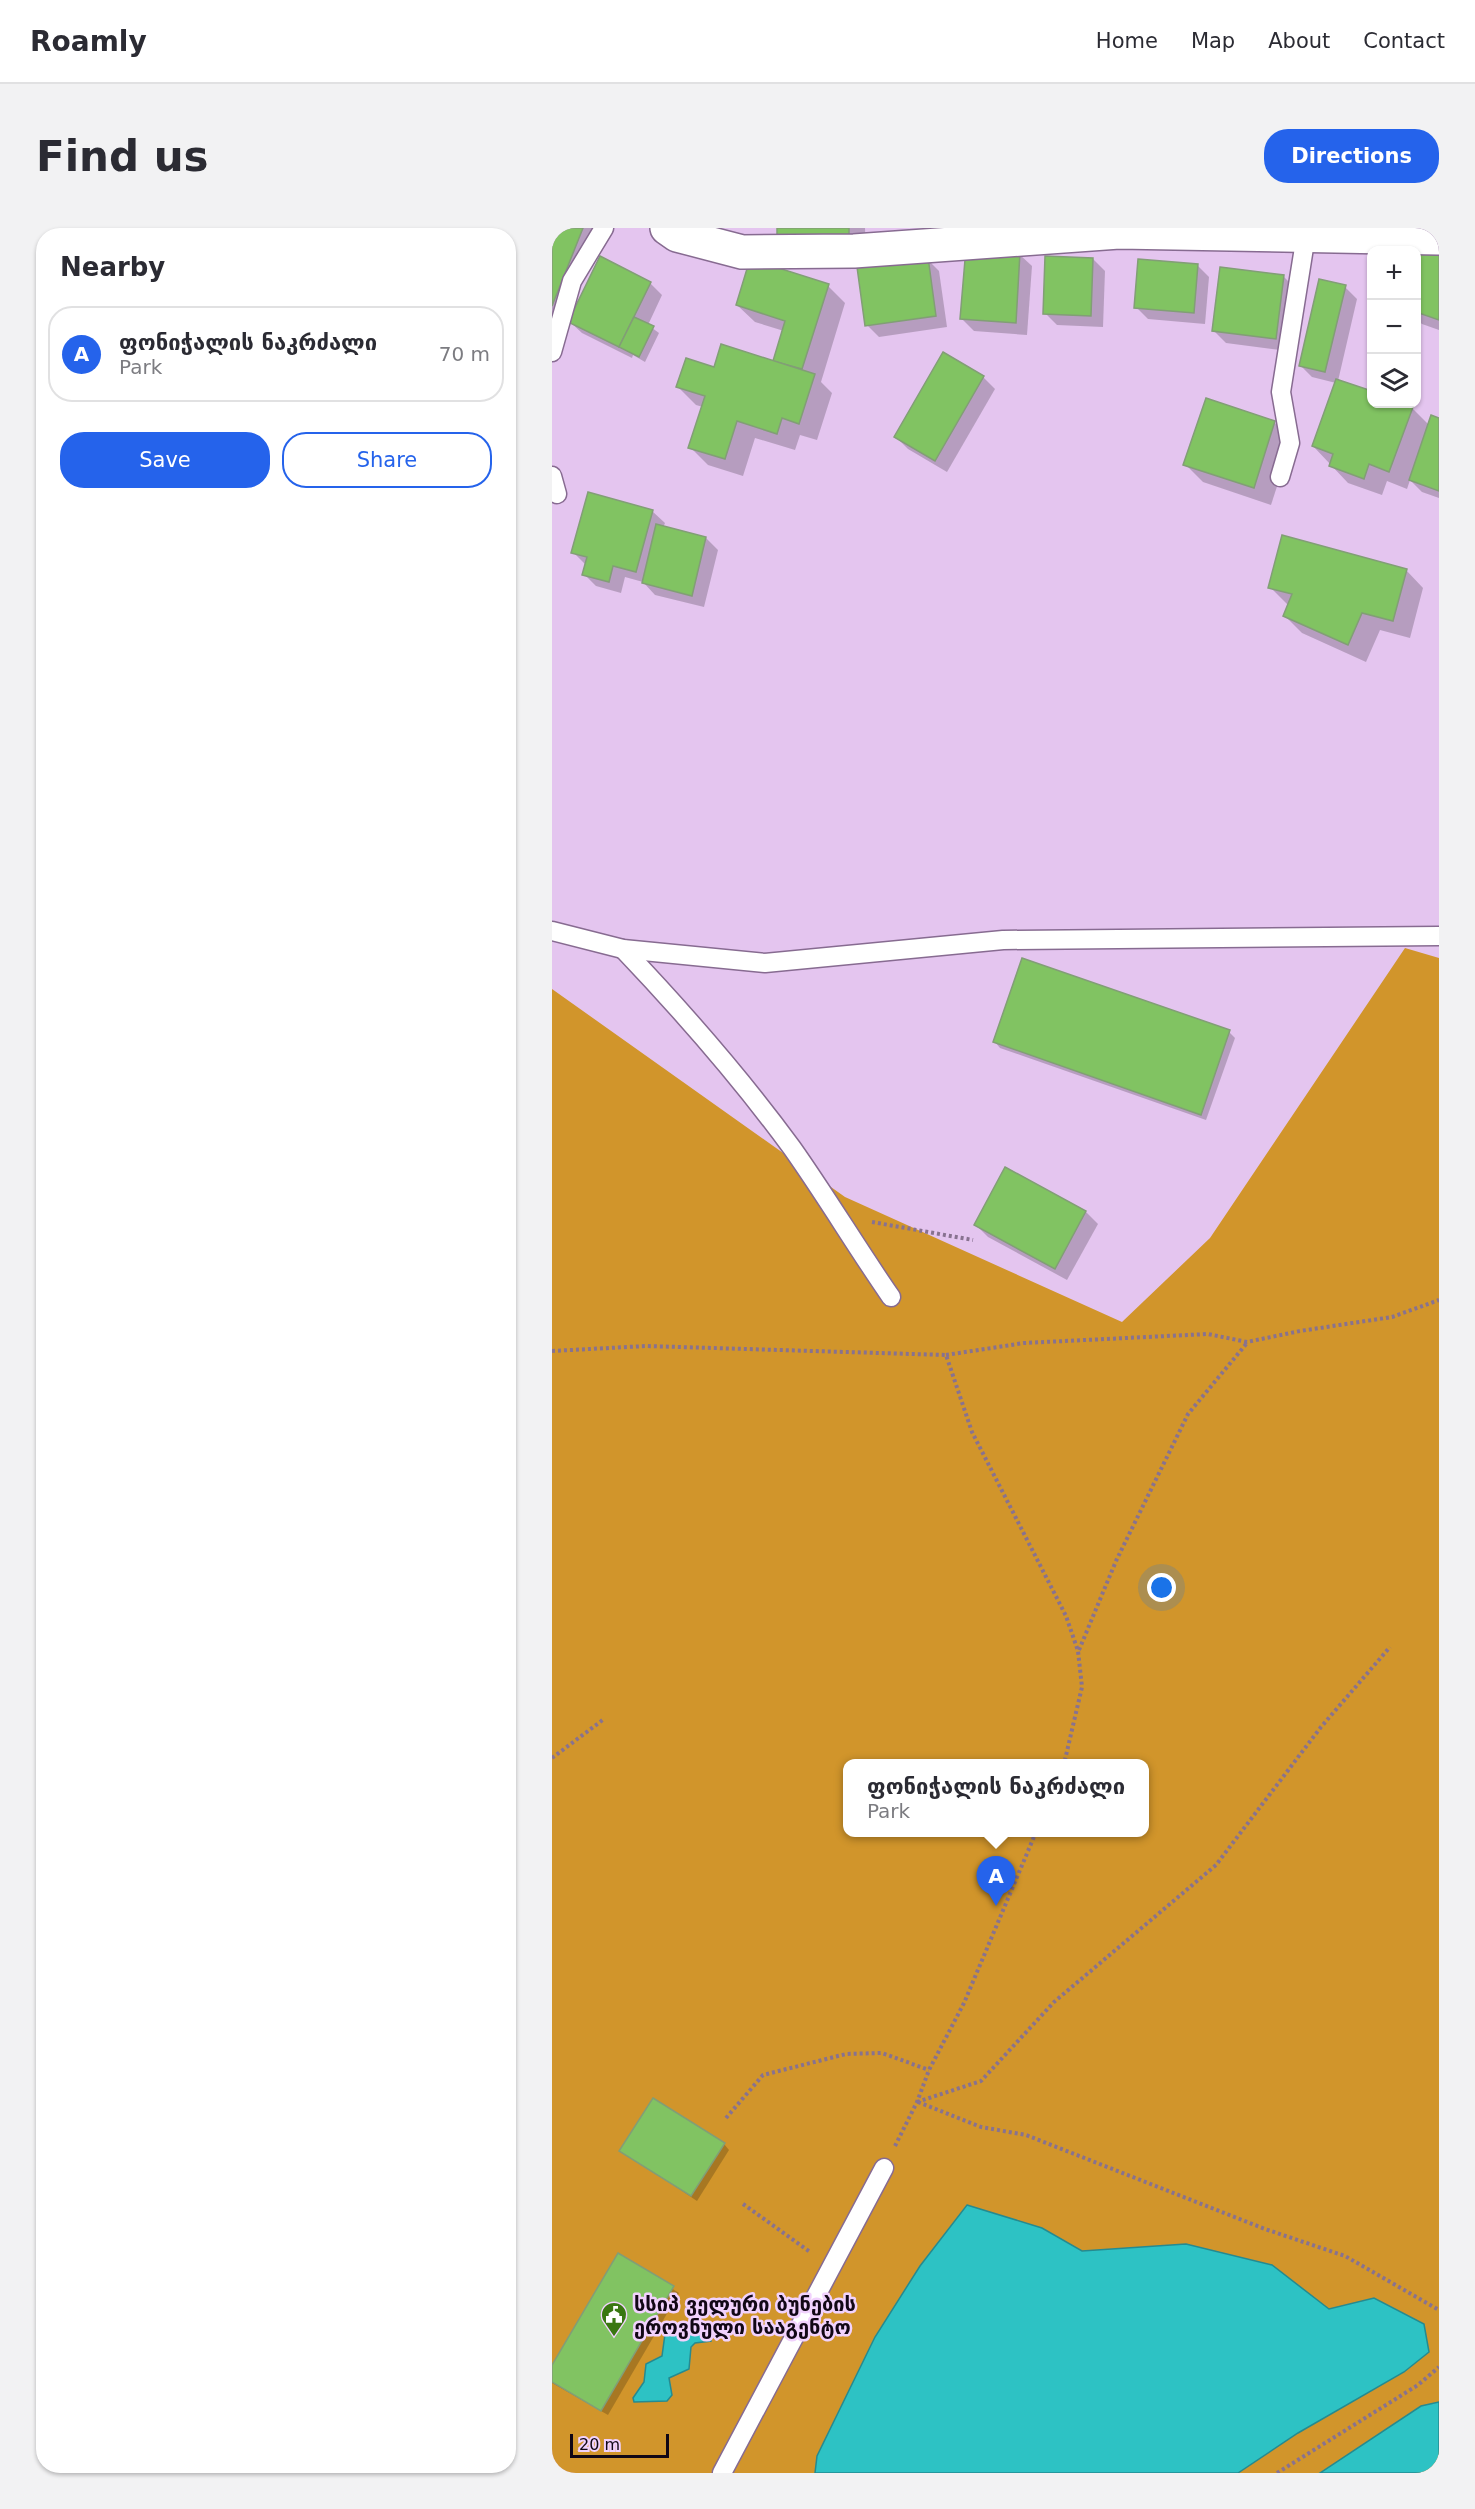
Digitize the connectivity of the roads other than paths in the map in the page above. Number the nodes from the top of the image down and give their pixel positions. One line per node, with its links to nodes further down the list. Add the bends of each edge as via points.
1 (604, 228): 6 (lane, via 572,281)
2 (667, 228): 3 (street, via 677,235 742,252 854,251)
3 (1106, 230): 4 (street)
4 (1306, 236): 5 (street); 8 (lane, via 1281,392 1290,443)
5 (1439, 238)
6 (552, 352)
7 (552, 476): 9 (lane)
8 (1280, 477)
9 (557, 494)
10 (552, 931): 12 (lane)
11 (1439, 936): 12 (lane, via 1003,939 765,963)
12 (623, 949): 13 (lane, via 691,1021 793,1149)
13 (891, 1297)
14 (884, 2168): 15 (lane)
15 (722, 2473)

